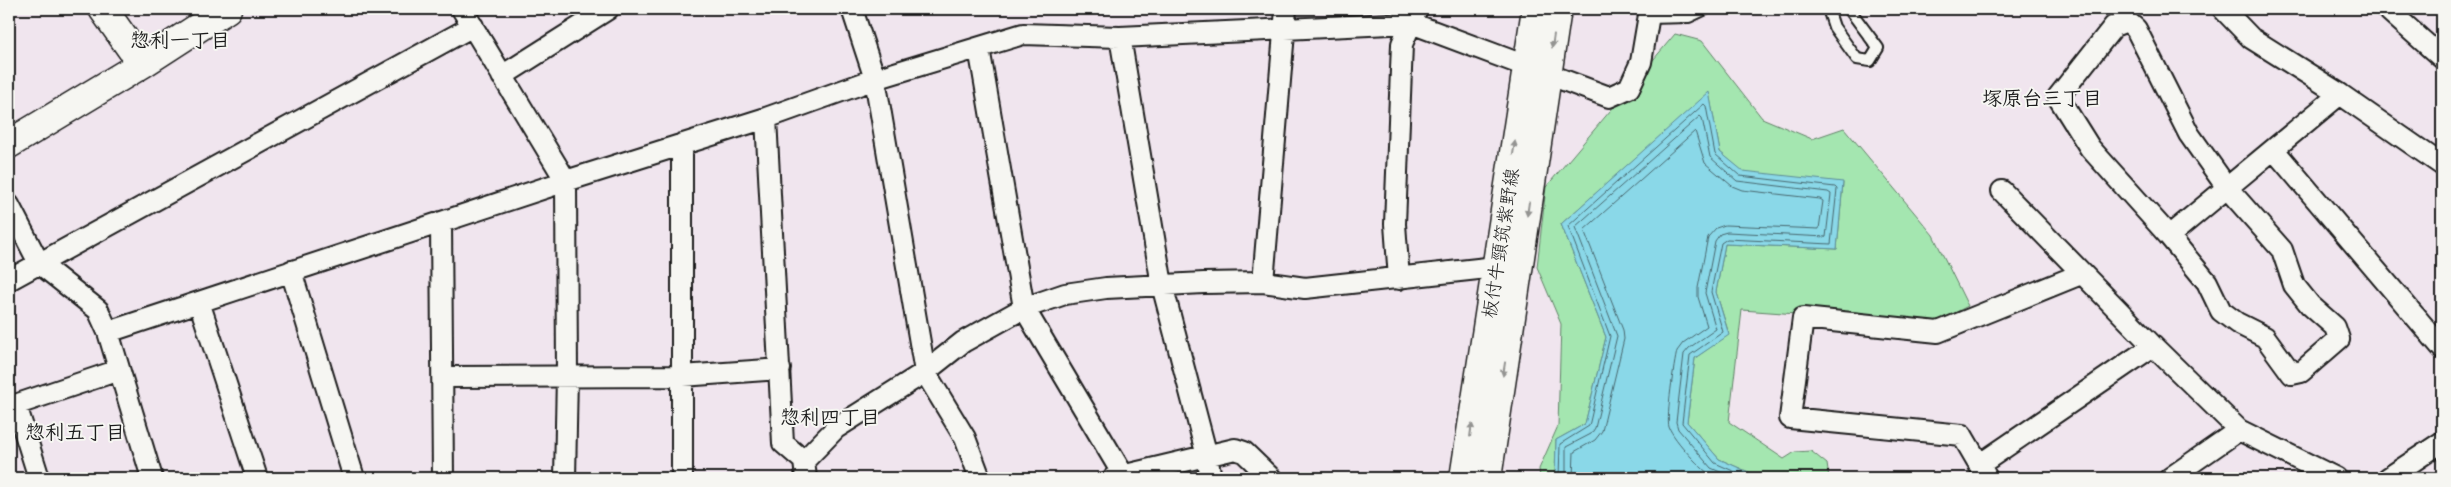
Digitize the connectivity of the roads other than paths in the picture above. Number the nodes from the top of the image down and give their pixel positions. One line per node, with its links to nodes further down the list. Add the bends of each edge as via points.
1 (103, 9): 21 (main road)
2 (227, 9): 21 (main road)
3 (462, 9): 16 (street)
4 (608, 9): 23 (street)
5 (852, 9): 24 (street)
6 (1286, 9): 17 (street)
7 (1536, 9): 22 (main road, 板付牛頸筑紫野線)
8 (1557, 9): 22 (main road, 板付牛頸筑紫野線, one-way to 22)
9 (1706, 9): 14 (lane, via 1689,17)
10 (1828, 9): 11 (lane, via 1834,27 1856,59 1870,61 1878,48)
11 (1849, 9)
12 (2223, 9): 25 (street, via 2251,38)
13 (2387, 9): 20 (street)
14 (1649, 14): 22 (street, via 1641,62 1629,88 1609,98)
15 (1414, 16): 17 (street); 22 (street); 41 (street, via 1402,44 1395,224)
16 (473, 26): 23 (street); 37 (street)
17 (1283, 30): 18 (street); 43 (street)
18 (1120, 37): 19 (street, via 1023,34); 44 (street)
19 (978, 48): 24 (street); 46 (street)
20 (2442, 58)
21 (142, 64): 27 (main road)
22 (1538, 70): 38 (main road, 板付牛頸筑紫野線, one-way to 22); 74 (main road, 板付牛頸筑紫野線, one-way to 74)
23 (502, 76): 31 (street)
24 (874, 79): 26 (street); 52 (street)
25 (2340, 94): 29 (street); 30 (street)
26 (766, 118): 28 (street); 50 (street)
27 (9, 144)
28 (682, 144): 31 (street); 54 (street)
29 (2274, 150): 32 (street); 49 (street)
30 (2442, 165)
31 (566, 181): 35 (street); 53 (street)
32 (2228, 189): 36 (street); 36 (street, via 2282,250 2294,285 2310,305 2335,327 2338,339 2301,372 2292,374 2265,337 2221,311 2207,282); 36 (street, via 2189,134 2136,29 2126,21 2114,26 2058,98 2090,148)
33 (2002, 191): 40 (street)
34 (9, 205): 37 (street)
35 (442, 222): 39 (street); 55 (street)
36 (2169, 236)
37 (39, 263): 42 (street); 47 (street, via 98,310)
38 (1496, 267): 41 (street); 73 (main road, 板付牛頸筑紫野線, one-way to 38)
39 (291, 272): 45 (street); 66 (street)
40 (2082, 274): 48 (street); 61 (street, via 1938,332 1803,318 1790,418 1962,435)
41 (1399, 279): 43 (street, via 1305,288)
42 (9, 280)
43 (1262, 282): 44 (street)
44 (1162, 285): 46 (street, via 1064,294); 59 (street)
45 (199, 302): 47 (street); 65 (street)
46 (1024, 308): 52 (street, via 963,342); 62 (street)
47 (108, 332): 51 (street)
48 (2153, 346): 57 (street); 61 (street)
49 (2442, 348)
50 (780, 369): 54 (street); 60 (street, via 783,443)
51 (119, 370): 56 (street); 64 (street)
52 (925, 372): 60 (street, via 836,428); 70 (street, via 965,438)
53 (567, 375): 54 (street); 55 (street); 68 (street)
54 (682, 376): 69 (street)
55 (443, 377): 67 (street)
56 (12, 406): 63 (street)
57 (2239, 430): 75 (street); 76 (street)
58 (2442, 442): 77 (street)
59 (1208, 456): 62 (street); 71 (street); 72 (street, via 1235,449 1244,452)
60 (805, 469)
61 (1983, 472)
62 (1121, 477)
63 (39, 478)
64 (152, 478)
65 (257, 478)
66 (354, 478)
67 (443, 478)
68 (565, 478)
69 (682, 478)
70 (980, 478)
71 (1211, 478)
72 (1271, 478)
73 (1464, 478)
74 (1487, 478)
75 (2170, 478)
76 (2336, 478)
77 (2388, 478)

